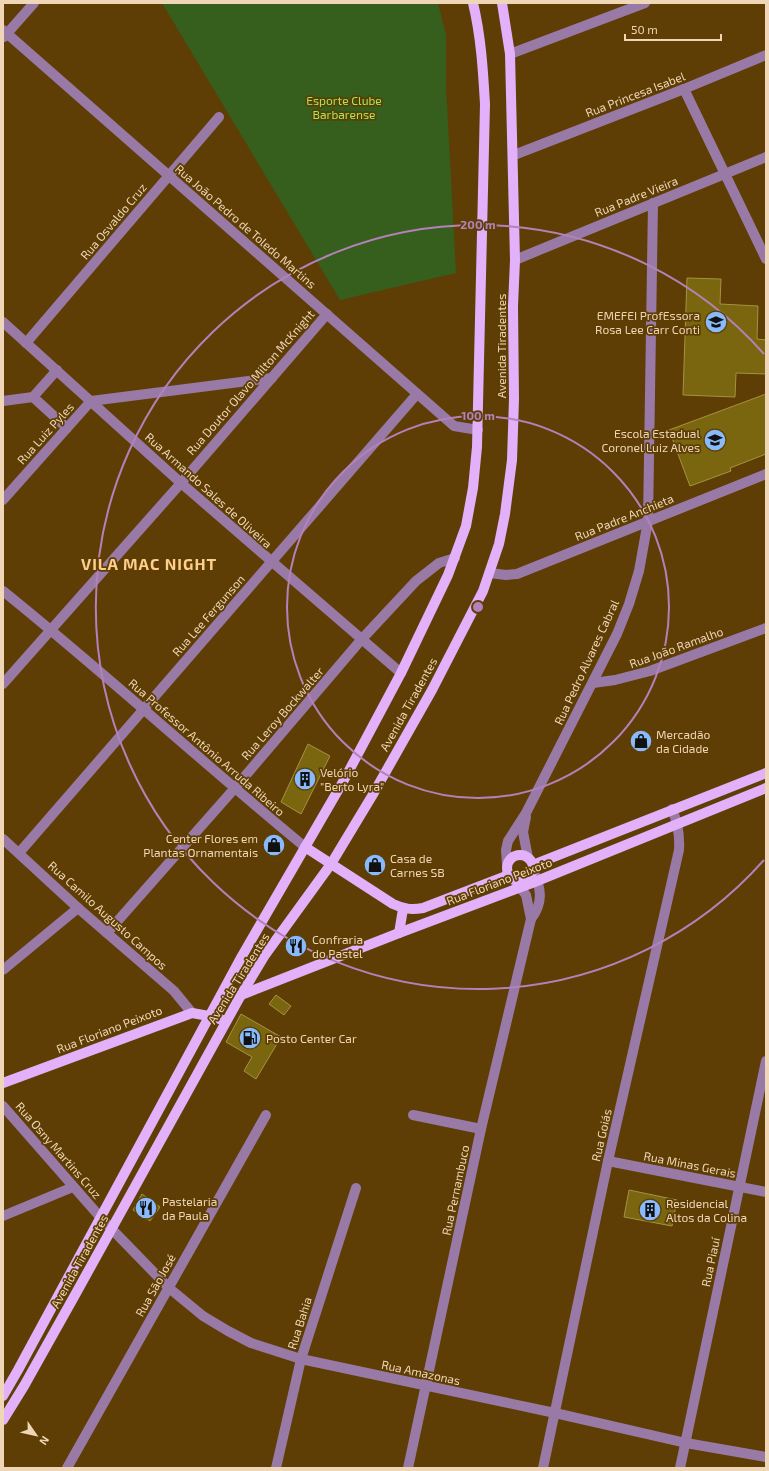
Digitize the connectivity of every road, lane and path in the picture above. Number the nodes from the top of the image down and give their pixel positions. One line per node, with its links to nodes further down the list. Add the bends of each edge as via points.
1 (34, 3): 5 (street)
2 (473, 3): 27 (main road, Avenida Tiradentes, via 482,58 484,104)
3 (502, 3): 6 (main road, Avenida Tiradentes)
4 (645, 3): 6 (street)
5 (4, 34): 12 (street, Rua João Pedro de Toledo Martins)
6 (510, 54): 10 (main road, Avenida Tiradentes)
7 (766, 55): 8 (street, Rua Princesa Isabel)
8 (684, 89): 10 (street, Rua Princesa Isabel); 13 (street)
9 (219, 117): 12 (street, Rua Osvaldo Cruz)
10 (514, 155): 16 (main road, Avenida Tiradentes)
11 (766, 157): 13 (street, Rua Padre Vieira)
12 (169, 175): 17 (street, Rua João Pedro de Toledo Martins); 19 (street, Rua Osvaldo Cruz)
13 (725, 175): 14 (street, Rua Padre Vieira); 15 (street)
14 (653, 203): 16 (street, Rua Padre Vieira); 31 (street, Rua Pedro Alvares Cabral)
15 (766, 259)
16 (515, 260): 34 (main road, Avenida Tiradentes, via 512,460 505,514)
17 (327, 314): 21 (street, Rua Doutor Olavo Milton McKnight); 22 (street, Rua João Pedro de Toledo Martins)
18 (3, 322): 19 (street, Rua Armando Sales de Oliveira)
19 (26, 343): 20 (street, Rua Armando Sales de Oliveira)
20 (57, 370): 23 (street); 25 (street, Rua Armando Sales de Oliveira)
21 (272, 378): 25 (street); 29 (street, Rua Doutor Olavo Milton McKnight)
22 (417, 394): 27 (street, Rua João Pedro de Toledo Martins, via 454,426); 33 (street, Rua Lee Fergunson)
23 (33, 397): 24 (street); 26 (street)
24 (3, 401)
25 (91, 401): 26 (street, Rua Luiz Pyles); 29 (street, Rua Armando Sales de Oliveira)
26 (67, 428): 30 (street, Rua Luiz Pyles)
27 (478, 430): 32 (main road, Avenida Tiradentes, via 473,488 466,526)
28 (766, 474): 31 (street, Rua Padre Anchieta)
29 (181, 483): 33 (street, Rua Armando Sales de Oliveira); 37 (street, Rua Doutor Olavo Milton McKnight)
30 (3, 500)
31 (648, 521): 34 (street, Rua Padre Anchieta, via 517,574 506,576); 40 (street, Rua Pedro Alvares Cabral, via 639,571 629,604)
32 (455, 558): 38 (street, Rua Leroy Bockwalter, via 439,563 416,581); 39 (main road, Avenida Tiradentes)
33 (271, 562): 38 (street, Rua Armando Sales de Oliveira); 42 (street, Rua Lee Fergunson)
34 (490, 573): 52 (main road, Avenida Tiradentes, via 483,592 432,690)
35 (3, 591): 37 (street, Rua Professor Antônio Arruda Ribeiro)
36 (766, 628): 40 (street, Rua João Ramalho, via 650,671)
37 (51, 630): 41 (street, Rua Doutor Olavo Milton McKnight); 42 (street, Rua Professor Antônio Arruda Ribeiro)
38 (361, 640): 39 (street, Rua Armando Sales de Oliveira); 45 (street, Rua Leroy Bockwalter)
39 (401, 673): 50 (main road, Avenida Tiradentes)
40 (593, 683): 47 (street, Rua Pedro Alvares Cabral)
41 (3, 684)
42 (143, 709): 45 (street, Rua Professor Antônio Arruda Ribeiro); 51 (street, Rua Lee Fergunson)
43 (766, 773): 46 (main road, Rua Floriano Peixoto)
44 (766, 788): 48 (main road, Rua Floriano Peixoto)
45 (234, 789): 50 (street, Rua Professor Antônio Arruda Ribeiro); 59 (street, Rua Leroy Bockwalter)
46 (672, 809): 48 (street, Rua Goiás); 53 (main road, Rua Floriano Peixoto)
47 (526, 813): 53 (street, Rua Pedro Alvares Cabral, via 523,832); 54 (street, Rua Pedro Alvares Cabral, via 508,841 506,850)
48 (678, 823): 55 (main road, Rua Floriano Peixoto); 72 (street, Rua Goiás, via 679,850)
49 (3, 839): 51 (street, Rua Camilo Augusto Campos)
50 (305, 847): 52 (main road, Rua Professor Antônio Arruda Ribeiro); 64 (main road, Avenida Tiradentes)
51 (19, 853): 56 (street, Rua Camilo Augusto Campos)
52 (330, 864): 57 (main road, Rua Professor Antônio Arruda Ribeiro); 62 (main road, Avenida Tiradentes, via 265,955)
53 (532, 864): 54 (main road, via 532,874 526,880 518,881); 54 (main road, via 516,855 509,861); 55 (street, Rua Pernambuco)
54 (513, 877): 55 (main road, Rua Floriano Peixoto); 57 (main road, Rua Floriano Peixoto, via 424,908); 58 (street, Rua Pernambuco, via 526,895); 60 (main road, Rua Floriano Peixoto)
55 (538, 880): 58 (street, Rua Pernambuco, via 541,893 537,911)
56 (78, 908): 59 (street, Rua Camilo Augusto Campos); 61 (street)
57 (403, 909): 60 (main road)
58 (531, 919): 71 (street, Rua Pernambuco)
59 (106, 933): 63 (street, Rua Camilo Augusto Campos, via 174,991)
60 (399, 933): 62 (main road, Rua Floriano Peixoto)
61 (3, 970)
62 (241, 995): 65 (main road, Avenida Tiradentes)
63 (192, 1013): 64 (main road); 67 (main road, Rua Floriano Peixoto)
64 (209, 1016): 65 (main road); 78 (main road, Avenida Tiradentes)
65 (226, 1021): 79 (main road, Avenida Tiradentes)
66 (766, 1060): 74 (street, Rua Piauí)
67 (3, 1083)
68 (3, 1106): 73 (street, Rua Osny Martins Cruz)
69 (412, 1114): 71 (street)
70 (266, 1115): 80 (street, Rua São José)
71 (482, 1129): 82 (street, Rua Pernambuco)
72 (608, 1161): 74 (street, Rua Minas Gerais); 84 (street, Rua Goiás)
73 (73, 1187): 77 (street); 78 (street, Rua Osny Martins Cruz)
74 (739, 1187): 76 (street, Rua Minas Gerais); 86 (street, Rua Piauí)
75 (356, 1188): 81 (street, Rua Bahia)
76 (766, 1192)
77 (3, 1216)
78 (100, 1218): 79 (street, Rua Osny Martins Cruz); 83 (main road, Avenida Tiradentes)
79 (111, 1229): 80 (street, Rua Amazonas); 85 (main road, Avenida Tiradentes)
80 (169, 1288): 81 (street, Rua Amazonas, via 203,1316 228,1331 251,1343); 88 (street, Rua São José)
81 (301, 1359): 82 (street, Rua Amazonas); 89 (street, Rua Bahia)
82 (426, 1386): 84 (street, Rua Amazonas); 90 (street, Rua Pernambuco)
83 (3, 1396)
84 (555, 1413): 86 (street, Rua Amazonas); 91 (street, Rua Goiás)
85 (3, 1420)
86 (686, 1443): 87 (street, Rua Amazonas); 92 (street, Rua Piauí)
87 (766, 1457)
88 (67, 1468)
89 (276, 1468)
90 (408, 1468)
91 (544, 1468)
92 (680, 1468)

